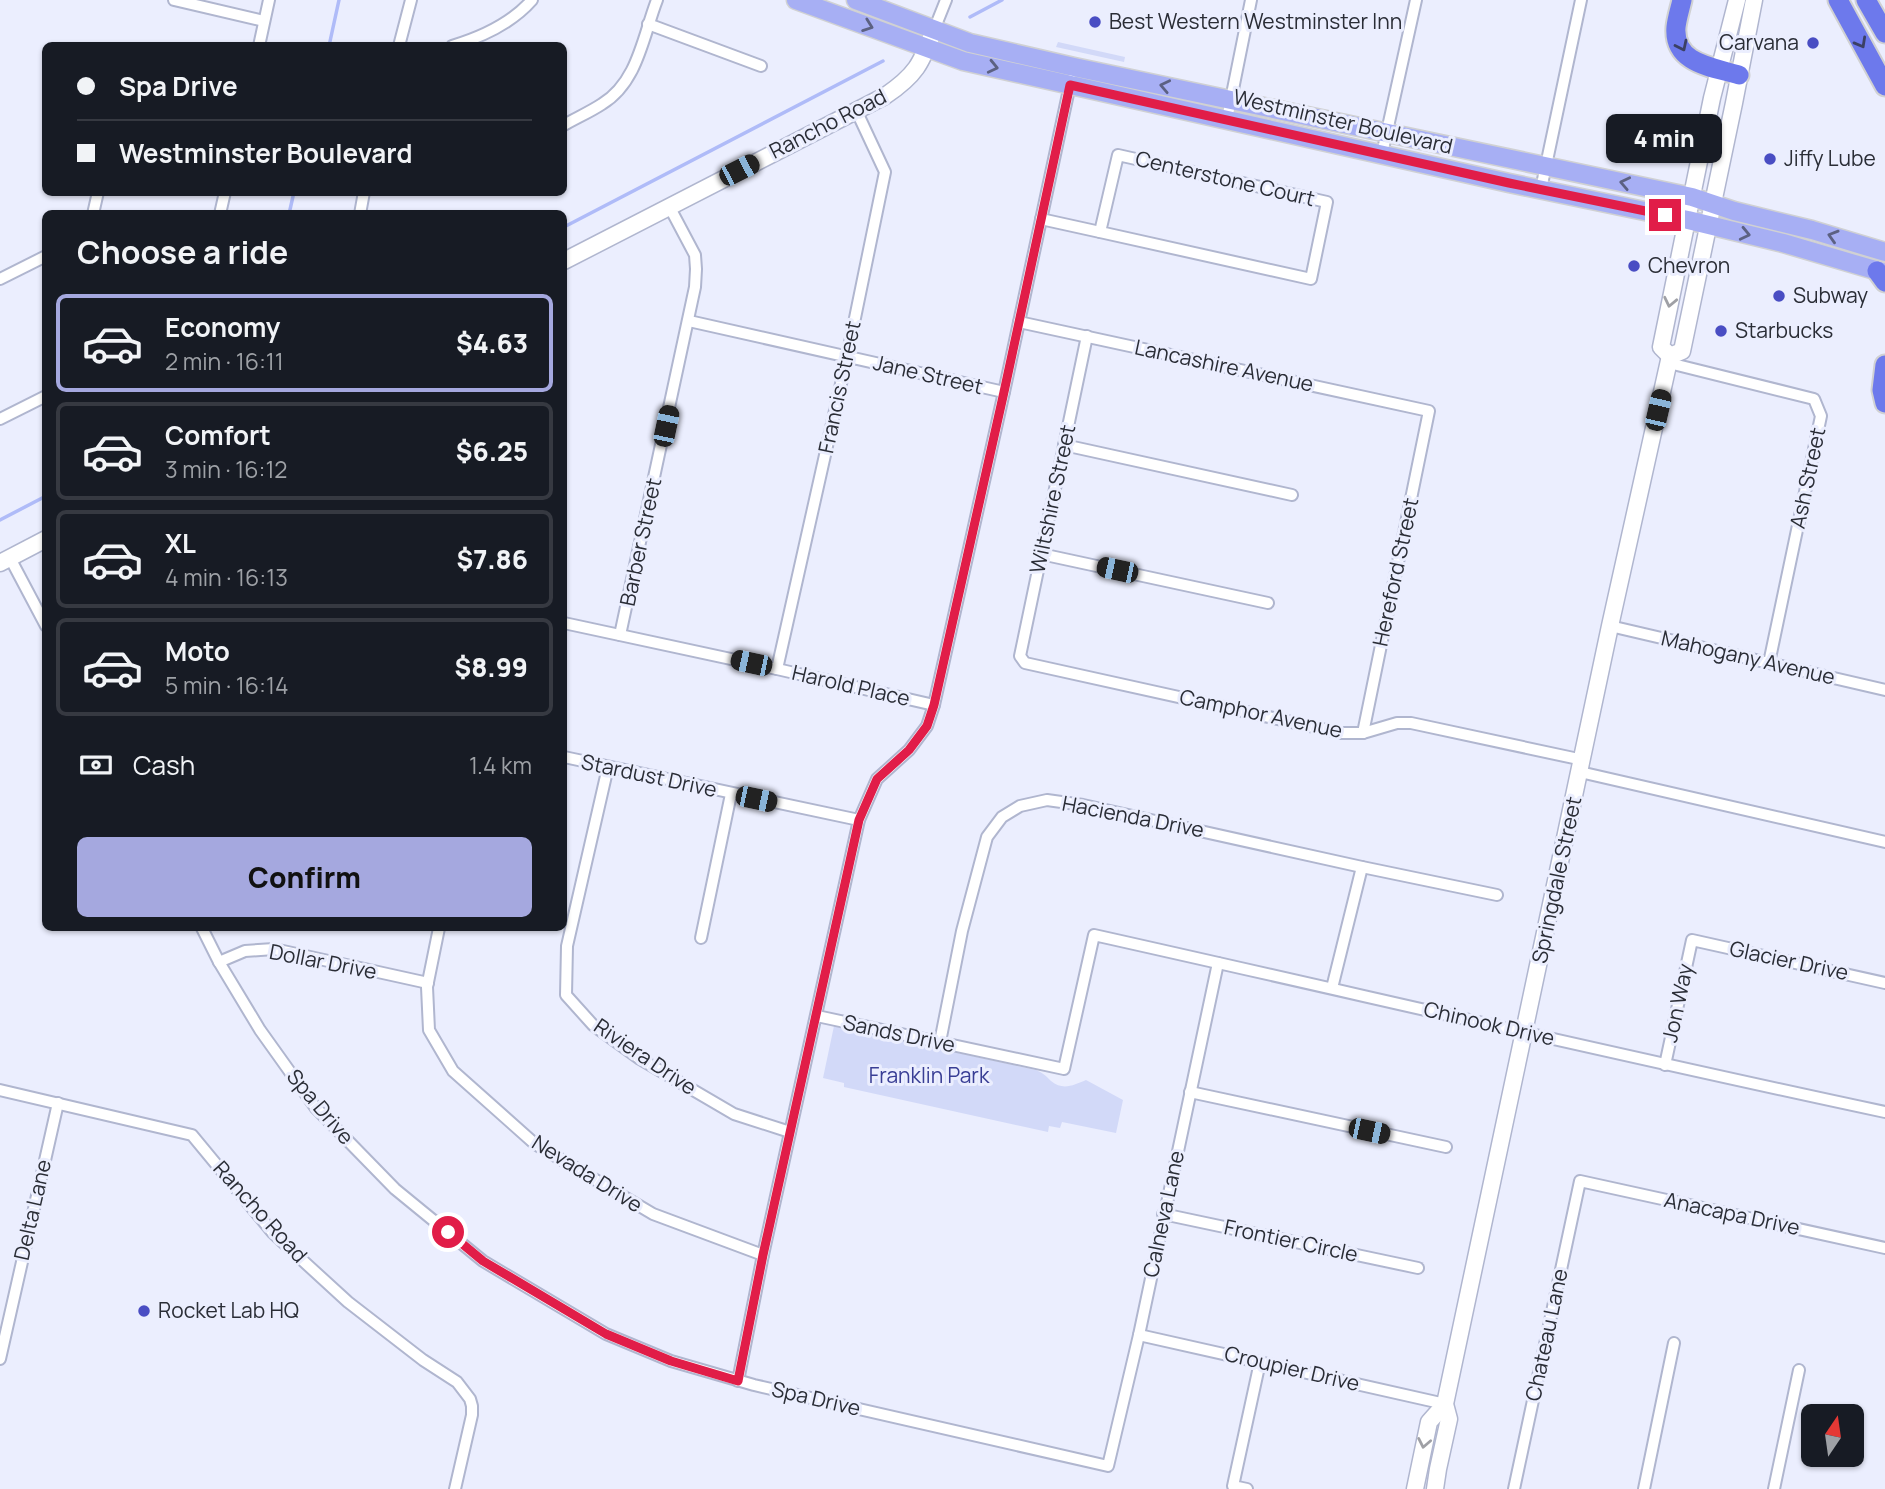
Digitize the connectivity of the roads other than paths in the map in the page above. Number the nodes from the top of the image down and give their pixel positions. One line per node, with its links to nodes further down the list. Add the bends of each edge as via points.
1 (174, 0): 17 (street)
2 (269, 0): 17 (street)
3 (411, 0): 22 (street)
4 (533, 0): 23 (street, via 494,31)
5 (657, 0): 18 (street)
6 (796, 0): 24 (main road, Westminster Boulevard, one-way to 24)
7 (856, 0): 19 (main road, Westminster Boulevard)
8 (946, 0): 19 (street)
9 (1251, 0): 30 (street)
10 (1416, 0): 34 (street)
11 (1581, 0): 36 (street)
12 (1682, 0): 26 (highway, one-way to 26, via 1676,27 1680,47 1690,60)
13 (1737, 0): 26 (main road, Springdale Street)
14 (1754, 0): 27 (main road, Springdale Street)
15 (1838, 0): 29 (highway, one-way to 29)
16 (1866, 0): 20 (highway)
17 (264, 21): 21 (street)
18 (648, 24): 25 (street); 33 (street, via 632,72 621,89)
19 (934, 30): 24 (main road, Rancho Road); 28 (main road, Westminster Boulevard)
20 (1885, 33)
21 (260, 42)
22 (400, 42)
23 (466, 42)
24 (927, 48): 28 (main road, Westminster Boulevard, one-way to 28, via 963,61); 31 (main road, Rancho Road, via 920,65 896,88)
25 (761, 66)
26 (1719, 69): 27 (highway); 38 (main road, Springdale Street)
27 (1740, 75): 39 (main road, Springdale Street)
28 (1072, 76): 30 (main road, Westminster Boulevard, one-way to 28); 32 (main road, Westminster Boulevard); 41 (street)
29 (1885, 86)
30 (1232, 100): 32 (street); 34 (main road, Westminster Boulevard)
31 (856, 110): 40 (main road, Rancho Road); 53 (street, Francis Street, via 885,172)
32 (1227, 119): 35 (main road, Westminster Boulevard)
33 (567, 123)
34 (1387, 133): 35 (street); 36 (main road, Westminster Boulevard)
35 (1382, 154): 37 (main road, Westminster Boulevard)
36 (1546, 166): 37 (street); 38 (main road, Westminster Boulevard, one-way to 36)
37 (1541, 189): 42 (main road, Westminster Boulevard)
38 (1692, 197): 39 (main road, Westminster Boulevard); 42 (main road, Springdale Street)
39 (1712, 203): 43 (main road, Springdale Street); 45 (main road, Westminster Boulevard, one-way to 39)
40 (669, 206): 47 (main road, Rancho Road); 50 (street, Barber Street, via 695,256)
41 (1041, 219): 44 (street, Centerstone Court); 51 (street)
42 (1688, 220): 43 (main road, Westminster Boulevard); 54 (main road, Springdale Street, one-way to 54, via 1661,347)
43 (1708, 226): 48 (main road, Westminster Boulevard, one-way to 48, via 1783,243); 54 (main road, Springdale Street, via 1682,351)
44 (1100, 232): 44 (street, Centerstone Court, via 1311,279 1327,202 1118,155)
45 (1885, 252)
46 (42, 258): 49 (street)
47 (567, 259)
48 (1882, 275)
49 (0, 279)
50 (689, 321): 53 (street, Jane Street); 70 (street, Barber Street)
51 (1019, 322): 52 (street, Lancashire Avenue); 56 (street)
52 (1087, 336): 59 (street, Lancashire Avenue); 61 (street, Wiltshire Street)
53 (847, 356): 56 (street, Jane Street); 73 (street, Francis Street)
54 (1670, 360): 69 (main road, Springdale Street); 72 (street, Ash Street, via 1814,398 1821,416)
55 (1885, 365): 58 (highway)
56 (1004, 392): 75 (street)
57 (42, 398): 60 (street)
58 (1885, 403)
59 (1429, 411): 76 (street, Hereford Street)
60 (0, 419)
61 (1064, 444): 62 (street); 64 (street, Wiltshire Street)
62 (1292, 495)
63 (42, 541): 65 (main road)
64 (1041, 554): 66 (street); 71 (street, Wiltshire Street)
65 (5, 561): 67 (street)
66 (1268, 603)
67 (42, 620)
68 (567, 624): 70 (street, Harold Place)
69 (1610, 626): 72 (street, Mahogany Avenue); 78 (main road, Springdale Street)
70 (620, 635): 73 (street, Harold Place)
71 (1022, 661): 76 (street, Camphor Avenue, via 1341,733)
72 (1769, 663): 74 (street, Mahogany Avenue)
73 (776, 669): 75 (street, Harold Place)
74 (1885, 690)
75 (934, 705): 81 (street, via 927,726 909,750 877,779)
76 (1363, 733): 78 (street, Camphor Avenue, via 1410,723)
77 (567, 758): 79 (street, Stardust Drive)
78 (1582, 766): 82 (street, Camphor Avenue); 95 (main road, Springdale Street)
79 (608, 767): 80 (street, Stardust Drive); 103 (street, Riviera Drive, via 566,946 566,995 593,1025 640,1059 734,1114)
80 (731, 794): 81 (street, Stardust Drive); 87 (street)
81 (859, 820): 94 (street)
82 (1885, 842)
83 (1362, 867): 84 (street, Hacienda Drive); 93 (street); 96 (street, Hacienda Drive, via 1083,805 1047,800 1020,806 1002,817 987,837)
84 (1497, 895)
85 (204, 931): 89 (street, Spa Drive)
86 (438, 931): 91 (street, Nevada Drive)
87 (701, 938)
88 (1692, 940): 92 (street, Glacier Drive); 97 (street, Jon Way)
89 (219, 961): 91 (street, Dollar Drive, via 245,951 275,949); 115 (street, Spa Drive, via 260,1030 315,1107 395,1189 483,1261 606,1334 671,1361)
90 (1218, 963): 93 (street, Chinook Drive); 98 (street, Chinook Drive, via 1094,935); 100 (street, Calneva Lane)
91 (428, 983): 108 (street, Nevada Drive, via 429,1030 453,1071 536,1144 653,1214)
92 (1885, 983)
93 (1332, 988): 95 (street, Chinook Drive)
94 (817, 1016): 96 (street, Sands Drive); 103 (street)
95 (1525, 1032): 97 (street, Chinook Drive); 116 (main road, Springdale Street)
96 (940, 1042): 98 (street, Sands Drive)
97 (1665, 1065): 102 (street, Chinook Drive)
98 (1064, 1069)
99 (0, 1090): 101 (street, Rancho Road)
100 (1190, 1092): 104 (street); 106 (street, Calneva Lane)
101 (58, 1103): 112 (street, Delta Lane); 118 (street, Rancho Road, via 192,1135 273,1233 348,1303 457,1382 470,1399 472,1415)
102 (1885, 1112)
103 (790, 1132): 108 (street)
104 (1446, 1147)
105 (1580, 1181): 107 (street, Anacapa Drive); 122 (street, Chateau Lane)
106 (1163, 1214): 109 (street, Frontier Circle); 110 (street, Calneva Lane)
107 (1885, 1248)
108 (763, 1255): 115 (street)
109 (1418, 1268)
110 (1139, 1335): 113 (street, Croupier Drive); 117 (street, Calneva Lane)
111 (1674, 1343): 123 (street)
112 (0, 1359)
113 (1260, 1362): 116 (street, Croupier Drive); 119 (street, via 1233,1486)
114 (1800, 1370): 124 (street)
115 (738, 1381): 117 (street, Spa Drive)
116 (1446, 1404): 120 (main road, Springdale Street, one-way to 120, via 1429,1422); 121 (main road, Springdale Street, via 1449,1419)
117 (1108, 1466)
118 (455, 1489)
119 (1247, 1489)
120 (1415, 1489)
121 (1435, 1489)
122 (1514, 1489)
123 (1644, 1489)
124 (1774, 1489)

